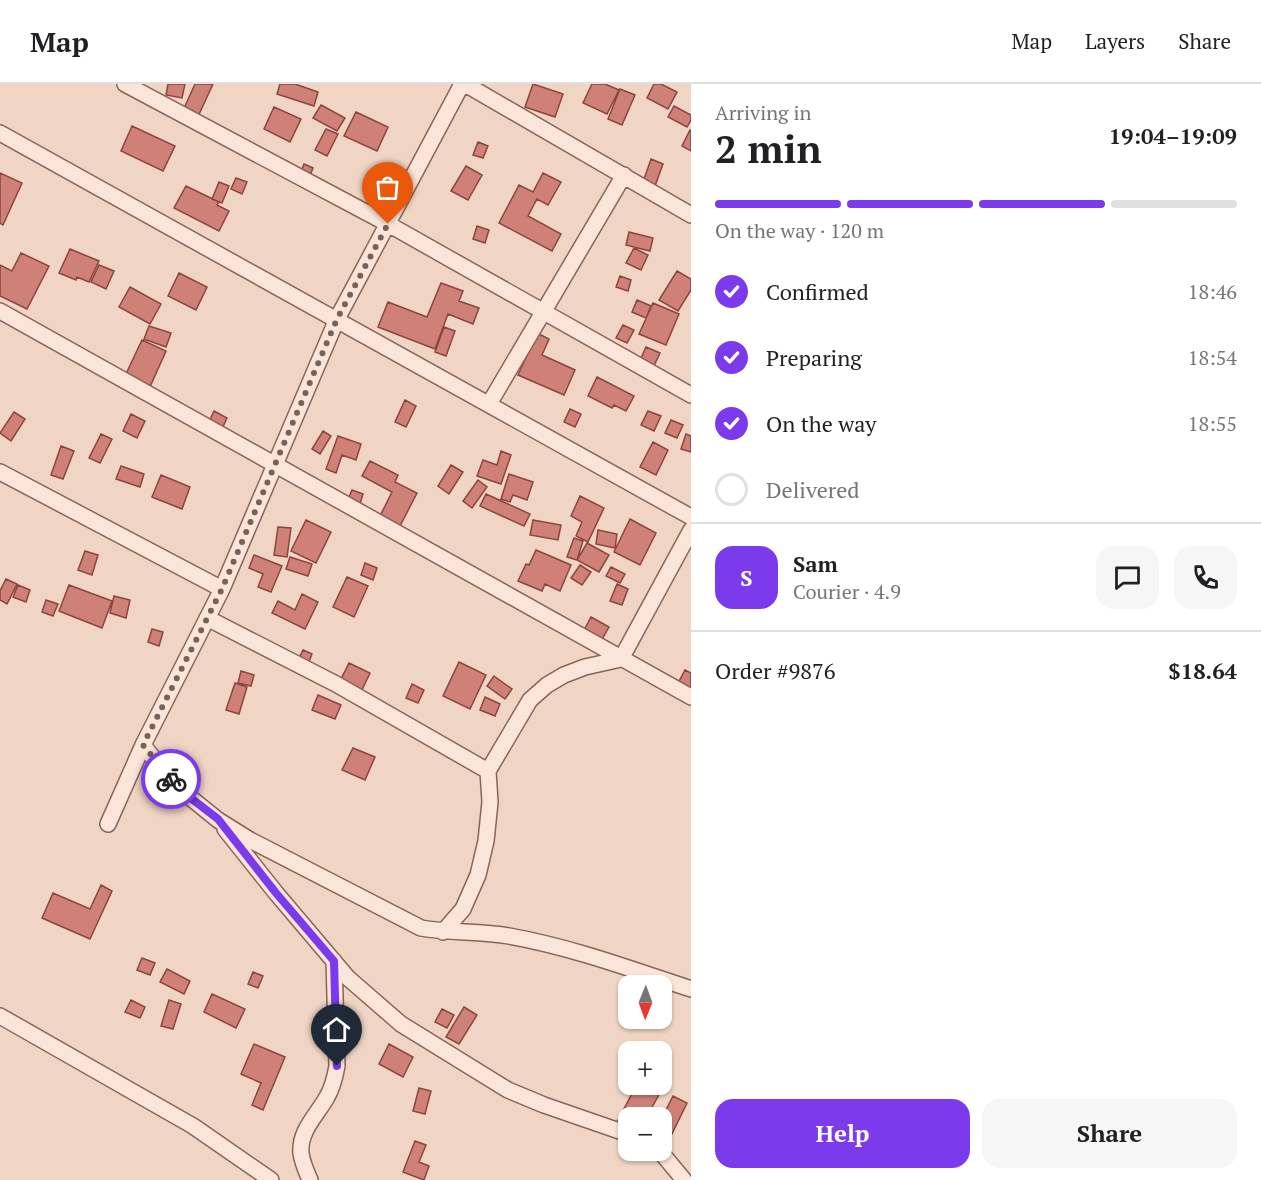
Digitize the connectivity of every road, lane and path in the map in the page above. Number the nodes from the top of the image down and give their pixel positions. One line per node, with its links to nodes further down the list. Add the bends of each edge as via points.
1 (125, 84): 6 (street)
2 (464, 84): 4 (street); 6 (street)
3 (0, 134): 9 (street)
4 (624, 175): 5 (street); 7 (street)
5 (691, 215)
6 (388, 224): 7 (street); 9 (street)
7 (544, 310): 10 (street); 11 (street)
8 (0, 311): 12 (street)
9 (337, 319): 11 (street); 12 (street)
10 (691, 395)
11 (489, 404): 14 (street)
12 (275, 466): 16 (street); 18 (street)
13 (0, 472): 16 (street)
14 (691, 517)
15 (691, 530): 18 (street)
16 (222, 589): 17 (street)
17 (207, 618): 20 (street); 21 (street, via 336,684)
18 (621, 659): 19 (street); 21 (street, via 585,667 546,685 530,700)
19 (691, 697)
20 (143, 745): 22 (street, via 165,773); 23 (street)
21 (488, 771): 24 (street, via 489,811 478,875 463,909)
22 (218, 819): 24 (street, via 250,840 400,918); 25 (street)
23 (108, 824)
24 (443, 932): 26 (street, via 545,943)
25 (334, 961): 28 (street, via 370,999 401,1024 508,1090); 31 (street, via 337,1066 327,1098 303,1138 301,1151)
26 (691, 989)
27 (0, 1016): 30 (street, via 193,1126)
28 (618, 1131)
29 (668, 1161): 32 (street)
30 (272, 1180)
31 (310, 1180)
32 (684, 1180)

